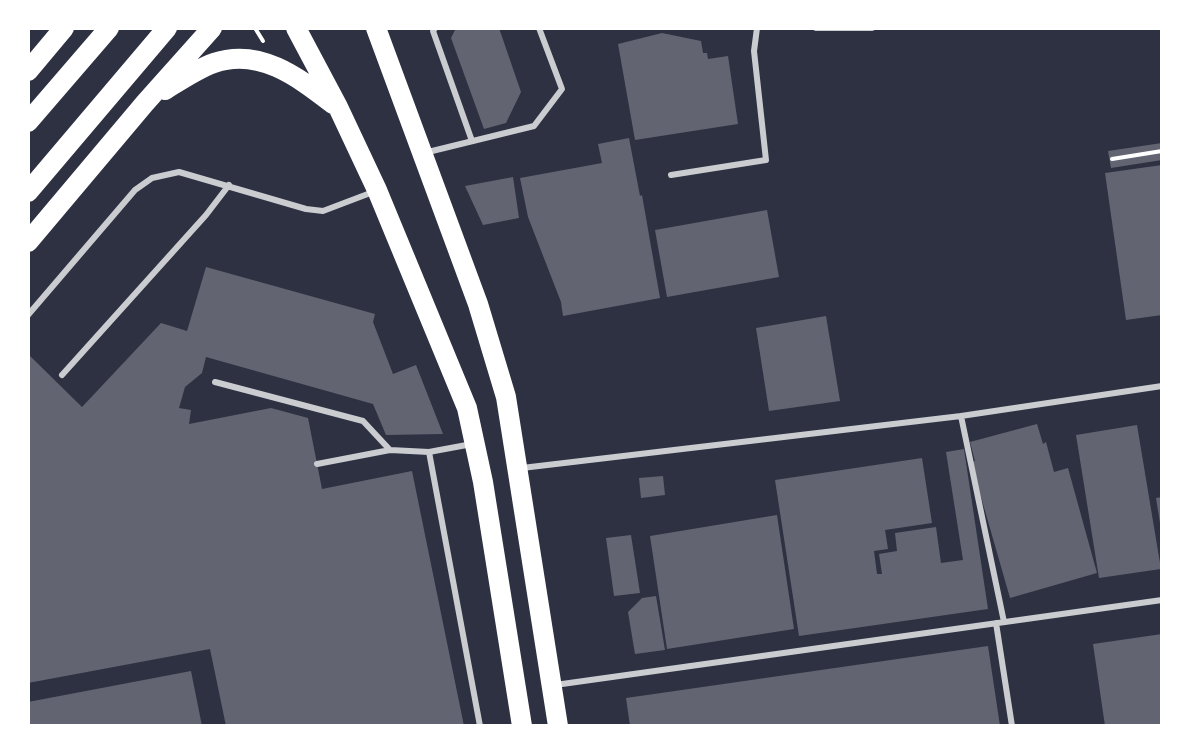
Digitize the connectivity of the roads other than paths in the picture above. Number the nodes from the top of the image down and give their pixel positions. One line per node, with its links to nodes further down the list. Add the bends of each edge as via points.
1 (64, 28): 14 (main road)
2 (109, 28): 17 (main road)
3 (197, 28): 13 (main road)
4 (212, 28): 13 (main road)
5 (296, 28): 16 (main road)
6 (376, 28): 19 (main road)
7 (435, 28): 18 (lane)
8 (539, 28): 18 (lane, via 562,89 534,126)
9 (757, 28): 20 (lane, via 754,51 766,160)
10 (816, 28): 11 (lane)
11 (872, 28)
12 (162, 34): 23 (main road)
13 (191, 51): 15 (main road)
14 (28, 71)
15 (145, 103): 16 (main road, via 212,64 245,58 287,72); 24 (main road)
16 (338, 107): 22 (main road)
17 (28, 122)
18 (472, 141): 19 (lane)
19 (422, 153): 34 (main road, via 478,304 506,397)
20 (671, 175)
21 (229, 185): 22 (lane, via 323,211); 25 (lane, via 179,172 152,178 135,190); 26 (lane)
22 (377, 190): 30 (main road, via 467,408)
23 (28, 192)
24 (28, 242)
25 (28, 315)
26 (62, 375)
27 (215, 382): 31 (lane, via 363,421)
28 (1162, 386): 29 (lane)
29 (961, 416): 34 (lane); 36 (lane)
30 (475, 444): 32 (lane); 40 (main road)
31 (390, 450): 32 (lane); 33 (lane)
32 (429, 452): 39 (lane)
33 (317, 464)
34 (518, 468): 38 (main road)
35 (1162, 600): 36 (lane)
36 (1004, 622): 37 (lane)
37 (996, 623): 38 (lane); 42 (lane)
38 (552, 685): 41 (main road)
39 (480, 726)
40 (522, 726)
41 (558, 726)
42 (1012, 726)

